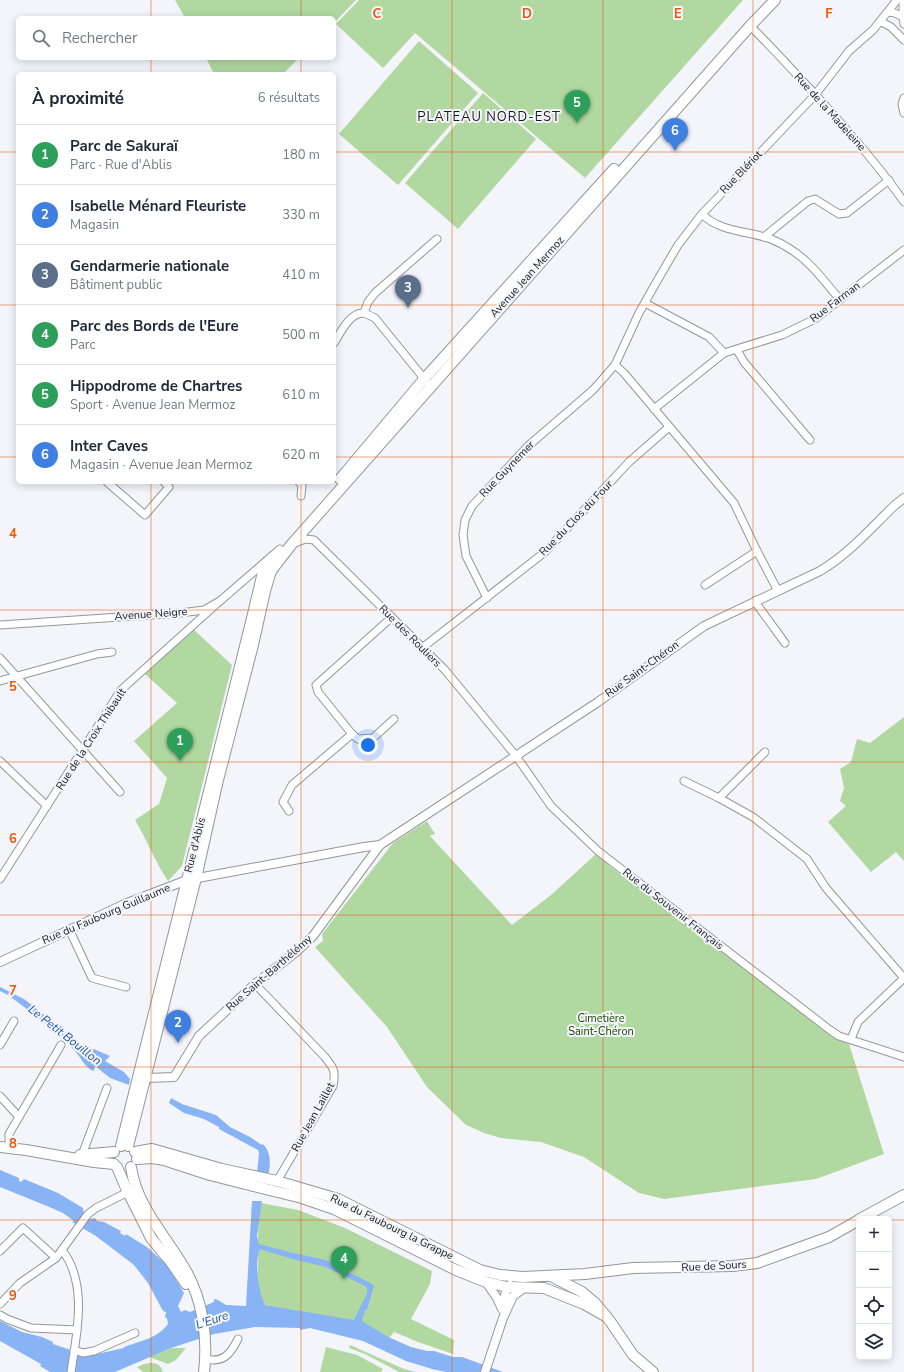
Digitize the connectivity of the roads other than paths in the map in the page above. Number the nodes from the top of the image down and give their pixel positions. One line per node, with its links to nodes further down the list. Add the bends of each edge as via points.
1 (767, 0): 26 (main road, Avenue Jean Mermoz)
2 (775, 0): 8 (main road, Avenue Jean Mermoz)
3 (897, 0): 5 (street, Rue Blériot)
4 (903, 0): 7 (street)
5 (888, 12): 6 (street, Rue Blériot); 7 (street, via 895,13)
6 (880, 21): 9 (street, via 891,27); 10 (street, Rue Blériot, via 849,51)
7 (903, 21)
8 (750, 26): 10 (street, Rue de la Madeleine); 26 (main road, Avenue Jean Mermoz)
9 (904, 40)
10 (815, 95): 13 (street, Rue de la Madeleine); 15 (street, Rue Blériot)
11 (904, 98): 12 (street)
12 (904, 113)
13 (889, 180): 14 (street, Rue de la Madeleine); 16 (street, via 847,212 839,214 815,199 808,201)
14 (904, 202)
15 (702, 214): 16 (street, via 712,223); 20 (street, Rue Blériot, via 678,245)
16 (764, 238): 19 (street, via 795,252 812,265)
17 (437, 239): 21 (street, via 375,293)
18 (904, 250): 19 (street, Rue Farman)
19 (840, 300): 23 (street, Rue Farman, via 815,319 782,335)
20 (645, 303): 24 (street, via 709,337); 25 (street, Rue Blériot)
21 (364, 313): 22 (street, via 350,319); 26 (street, via 375,318)
22 (336, 340)
23 (737, 350): 24 (street, Rue Farman); 29 (street, via 744,362)
24 (724, 353): 27 (street)
25 (615, 365): 27 (street); 42 (street, Rue Guynemer, via 593,390 528,446 472,506 465,520 463,536 466,556)
26 (427, 382): 35 (main road, Avenue Jean Mermoz); 37 (main road, Avenue Jean Mermoz)
27 (654, 409): 28 (street)
28 (669, 426): 36 (street, via 734,504); 42 (street, Rue du Clos du Four, via 629,462 545,552)
29 (810, 440)
30 (109, 484): 31 (street, via 145,515 169,486)
31 (166, 484)
32 (301, 484): 33 (street)
33 (301, 496)
34 (904, 498): 41 (street, Rue Saint-Chéron, via 844,556 820,572)
35 (291, 545): 37 (main road, Avenue Jean Mermoz); 45 (street, Rue des Rouliers, via 305,539 314,540)
36 (756, 551): 40 (street); 41 (street)
37 (280, 553): 38 (main road, Rue d'Ablis); 39 (street, Avenue Neigre)
38 (267, 572): 39 (street); 66 (main road, Rue d'Ablis, via 254,610); 66 (main road, Rue d'Ablis, via 253,645)
39 (252, 573): 44 (street, Avenue Neigre)
40 (705, 585)
41 (778, 591): 43 (street, Rue Saint-Chéron)
42 (487, 598): 48 (street, Rue du Clos du Four)
43 (756, 600): 47 (street); 57 (street, Rue Saint-Chéron, via 704,626 598,702)
44 (220, 601): 46 (street, Avenue Neigre, via 204,610 180,613); 55 (street, Rue de la Croix Thibault, via 121,690)
45 (391, 618): 48 (street, Rue des Rouliers); 54 (street, via 316,685 318,692)
46 (0, 625)
47 (785, 643)
48 (422, 648): 57 (street, Rue des Rouliers, via 445,670)
49 (112, 652): 51 (street)
50 (0, 658): 51 (street)
51 (16, 676): 52 (street); 55 (street)
52 (0, 681)
53 (394, 719): 54 (street, via 374,738 358,739)
54 (352, 734): 63 (street, via 292,785 283,802)
55 (82, 751): 60 (street); 62 (street, Rue de la Croix Thibault)
56 (765, 752): 61 (street)
57 (516, 756): 64 (street, Rue Saint-Chéron); 73 (street, Rue du Souvenir Français, via 551,806 598,851 830,1030)
58 (0, 761): 62 (street)
59 (684, 781): 61 (street)
60 (120, 792)
61 (719, 798): 69 (street, via 753,817 807,860 826,888)
62 (47, 806): 65 (street, Rue de la Croix Thibault)
63 (290, 811)
64 (380, 845): 66 (street, Rue du Faubourg Guillaume); 70 (street, Rue Saint-Barthélémy, via 313,936)
65 (0, 879)
66 (191, 879): 67 (street, Rue du Faubourg Guillaume, via 127,903); 77 (main road, Rue d'Ablis); 83 (main road, Rue d'Ablis, via 130,1107)
67 (69, 929): 68 (street, Rue du Faubourg Guillaume); 71 (street, via 92,978)
68 (0, 962)
69 (904, 978): 73 (street, via 858,1022)
70 (255, 984): 77 (street, Rue Saint-Barthélémy, via 199,1036 174,1076); 86 (street, Rue Jean Laillet, via 332,1065 335,1074 333,1086)
71 (126, 987)
72 (14, 1021): 74 (street)
73 (851, 1039): 76 (street, Rue du Souvenir Français)
74 (0, 1045)
75 (61, 1045): 80 (street)
76 (904, 1057)
77 (146, 1078): 83 (main road, Rue d'Ablis)
78 (108, 1088): 84 (street)
79 (0, 1096): 80 (street)
80 (19, 1117): 81 (street)
81 (4, 1147): 82 (main road)
82 (26, 1150): 84 (main road); 85 (main road)
83 (130, 1153): 84 (main road); 85 (main road, via 113,1160); 85 (main road, via 124,1169); 86 (main road, Rue du Faubourg la Grappe, via 152,1149 222,1169); 97 (main road, Rue du Faubourg la Grappe, via 164,1160 210,1176 302,1198 334,1209 456,1270); 105 (main road, via 140,1196 158,1230 186,1270)
84 (82, 1155)
85 (116, 1165): 87 (main road)
86 (277, 1181): 95 (main road, Rue du Faubourg la Grappe, via 338,1199 480,1270)
87 (128, 1192): 91 (street, via 100,1205 88,1214); 105 (main road, via 155,1245 177,1270)
88 (904, 1196): 89 (main road, Rue de Sours)
89 (866, 1216)
90 (856, 1221): 94 (main road, Rue de Sours, via 829,1237 757,1263 733,1266 634,1268)
91 (62, 1250): 93 (street); 110 (street, via 72,1264 78,1289)
92 (0, 1251): 93 (street, via 23,1228)
93 (56, 1258): 104 (street, via 20,1283)
94 (585, 1274): 96 (main road, Rue de Sours); 99 (main road, Rue de Sours); 102 (main road)
95 (500, 1275): 98 (main road, Rue du Faubourg la Grappe); 100 (street)
96 (551, 1276): 98 (main road, Rue du Faubourg la Grappe); 99 (main road, Rue du Faubourg la Grappe)
97 (486, 1282): 100 (main road, Rue du Faubourg la Grappe); 106 (street)
98 (524, 1282): 100 (main road, Rue du Faubourg la Grappe); 101 (main road, Rue du Faubourg la Grappe); 103 (street)
99 (563, 1282): 101 (main road, Rue de Sours); 102 (main road, Rue du Faubourg la Grappe)
100 (507, 1287): 103 (street); 106 (street)
101 (544, 1288): 108 (main road, Rue du Faubourg la Grappe)
102 (582, 1292): 108 (main road, Rue du Faubourg la Grappe)
103 (513, 1296): 109 (street)
104 (0, 1304)
105 (200, 1306): 114 (main road)
106 (502, 1308): 109 (street)
107 (0, 1315): 110 (street, via 31,1328)
108 (607, 1316): 119 (main road, Rue du Faubourg la Grappe, via 633,1355)
109 (502, 1318): 118 (street)
110 (77, 1330): 113 (street)
111 (135, 1333): 113 (street, via 94,1351 83,1353)
112 (238, 1339): 114 (street, via 225,1357 214,1361)
113 (74, 1350): 115 (street)
114 (205, 1360): 116 (main road); 117 (main road)
115 (71, 1372)
116 (197, 1372)
117 (204, 1372)
118 (485, 1372)
119 (653, 1372)

